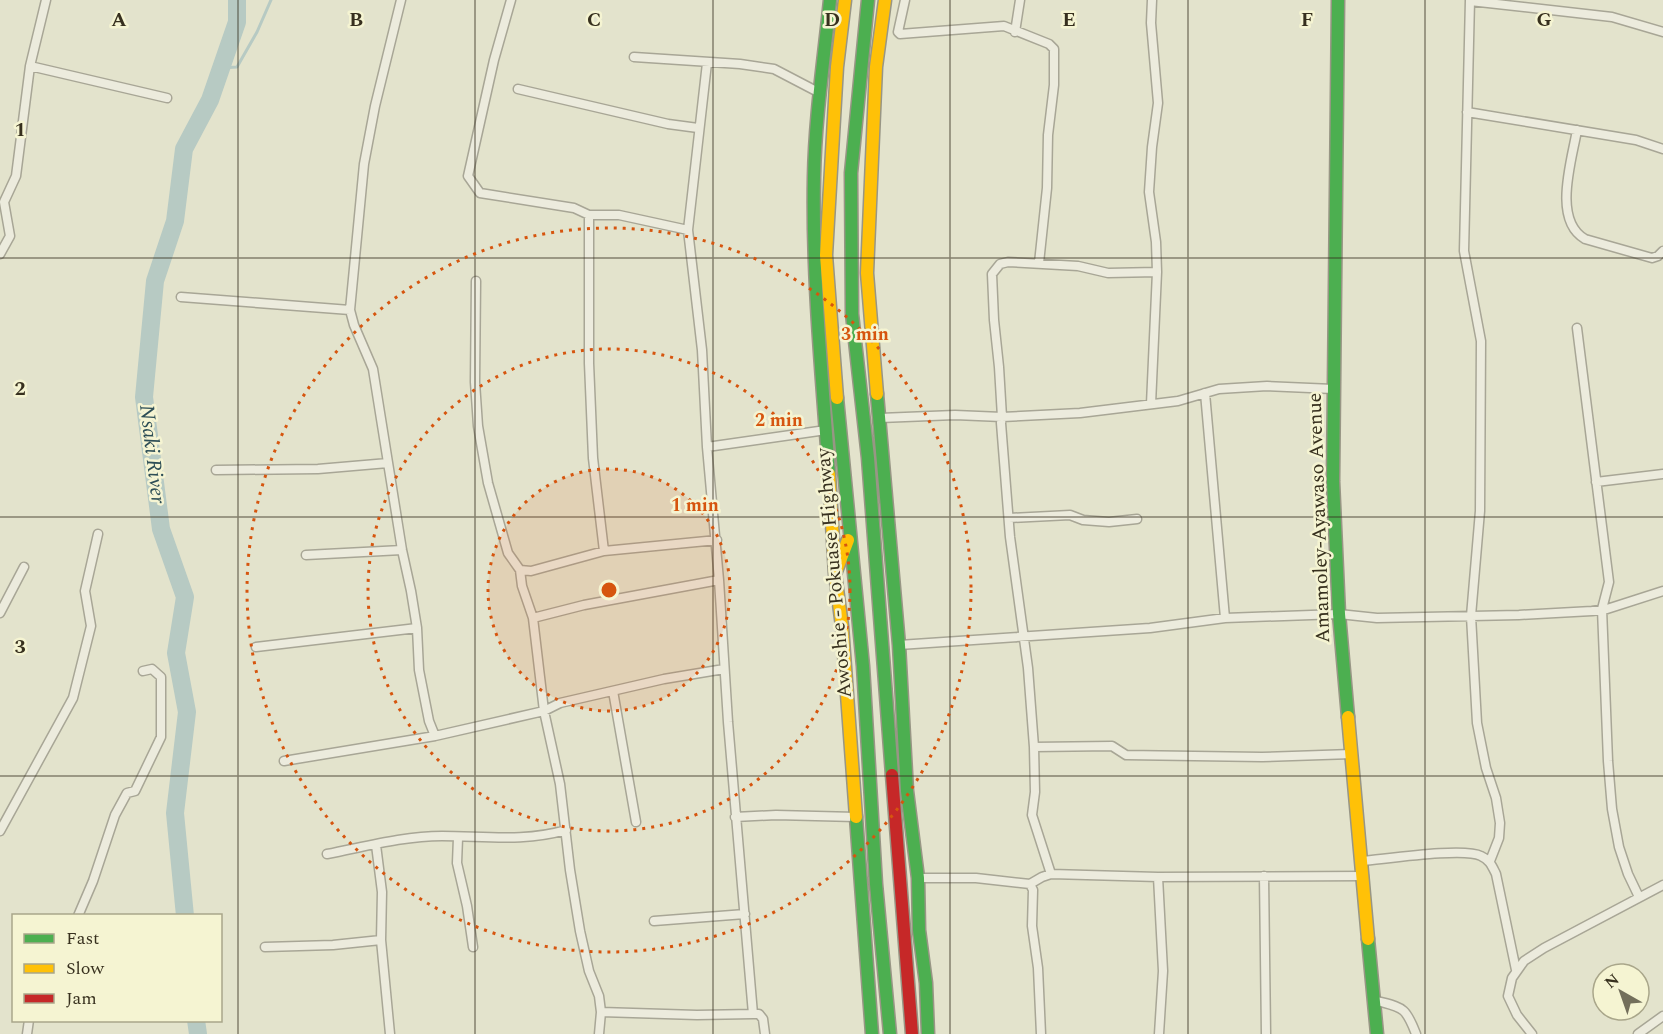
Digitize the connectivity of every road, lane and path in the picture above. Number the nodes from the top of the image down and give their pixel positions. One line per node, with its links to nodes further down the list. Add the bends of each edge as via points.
1 (45, 0): 19 (street)
2 (401, 0): 36 (street, via 364,164)
3 (512, 0): 28 (street, via 468,176 480,193 574,208)
4 (830, 0): 21 (street)
5 (845, 0): 13 (street, Awoshie - Pokuase Highway)
6 (868, 0): 14 (street, Awoshie - Pokuase Highway)
7 (885, 0): 42 (street, via 876,67 867,273)
8 (905, 0): 15 (street, via 900,34 1004,26)
9 (1020, 0): 15 (street)
10 (1152, 0): 33 (street, via 1158,104 1149,192)
11 (1338, 0): 38 (street, Amamoley-Ayawaso Avenue)
12 (1470, 0): 16 (street, via 1612,16); 23 (street)
13 (844, 16): 14 (street); 52 (street, Awoshie - Pokuase Highway, via 837,67 826,255)
14 (864, 26): 114 (street, Awoshie - Pokuase Highway, via 851,173 852,314 868,458)
15 (1015, 32): 32 (street, via 1054,49)
16 (1663, 32)
17 (634, 57): 18 (street)
18 (707, 63): 21 (street, via 774,69); 24 (street)
19 (30, 66): 22 (street); 27 (street, via 16,176)
20 (518, 89): 24 (street)
21 (820, 93): 43 (street, via 814,176 815,261)
22 (167, 98)
23 (1467, 112): 25 (street); 65 (street, via 1464,251 1480,341 1480,511)
24 (699, 128): 29 (street)
25 (1577, 130): 26 (street); 30 (street, via 1566,202 1575,233 1653,258)
26 (1663, 149)
27 (2, 201): 31 (street, via 10,236)
28 (589, 215): 29 (street, via 619,215); 55 (street, via 593,458)
29 (688, 230): 44 (street, via 702,350)
30 (1663, 251)
31 (0, 254)
32 (1039, 263): 33 (street, via 1108,273); 41 (street, via 1008,262 1000,264 992,274)
33 (1157, 272): 40 (street)
34 (476, 281): 58 (street, via 478,426 491,495 508,553)
35 (181, 297): 36 (street)
36 (350, 310): 45 (street, via 373,369)
37 (1577, 328): 48 (street)
38 (1333, 389): 39 (street, via 1267,386); 64 (street, Amamoley-Ayawaso Avenue)
39 (1205, 393): 40 (street); 67 (street)
40 (1151, 404): 41 (street)
41 (1002, 417): 42 (street); 49 (street)
42 (880, 418): 70 (street)
43 (826, 430): 44 (street); 59 (street)
44 (707, 447): 53 (street)
45 (388, 463): 46 (street, via 318,469); 54 (street)
46 (216, 470)
47 (1663, 474): 48 (street)
48 (1596, 482): 62 (street, via 1609,582)
49 (1009, 518): 50 (street, via 1070,515 1109,522); 69 (street)
50 (1137, 519)
51 (98, 534): 84 (street, via 85,591 91,626 73,698)
52 (849, 535): 59 (street); 113 (street, Awoshie - Pokuase Highway, via 863,666)
53 (717, 540): 55 (street); 60 (street)
54 (402, 550): 56 (street); 68 (street)
55 (604, 551): 58 (street, via 531,571)
56 (306, 555)
57 (24, 567): 63 (street)
58 (520, 570): 66 (street)
59 (835, 574): 81 (street)
60 (719, 580): 66 (street); 72 (street)
61 (1663, 591): 62 (street)
62 (1602, 609): 65 (street); 97 (street, via 1612,809 1619,847)
63 (0, 613)
64 (1340, 614): 65 (street, via 1377,618); 67 (street); 78 (street, Amamoley-Ayawaso Avenue)
65 (1472, 616): 89 (street, via 1477,723 1500,824)
66 (533, 618): 75 (street)
67 (1225, 618): 69 (street, via 1150,628)
68 (417, 628): 71 (street); 76 (street, via 418,670)
69 (1022, 635): 70 (street); 77 (street)
70 (899, 645): 94 (street, via 907,791)
71 (256, 647)
72 (724, 669): 74 (street); 80 (street)
73 (143, 671): 98 (street, via 152,669 161,677 161,737 135,791 127,793 115,815)
74 (613, 691): 75 (street, via 560,703); 82 (street)
75 (544, 711): 76 (street); 83 (street)
76 (435, 736): 79 (street)
77 (1034, 747): 78 (street, via 1112,746 1126,755); 90 (street, via 1032,815)
78 (1352, 754): 88 (street, Amamoley-Ayawaso Avenue)
79 (284, 761)
80 (735, 817): 81 (street); 99 (street)
81 (856, 817): 112 (street)
82 (636, 822)
83 (566, 830): 85 (street, via 532,837); 106 (street, via 580,930)
84 (0, 831)
85 (458, 838): 86 (street, via 414,838); 103 (street, via 457,863)
86 (376, 845): 87 (street); 101 (street, via 382,892)
87 (327, 854)
88 (1362, 861): 89 (street, via 1457,852 1480,855); 92 (street, Amamoley-Ayawaso Avenue)
89 (1490, 861): 104 (street)
90 (1051, 874): 93 (street); 95 (street)
91 (1264, 876): 92 (street); 93 (street); 118 (street)
92 (1364, 876): 105 (street, Amamoley-Ayawaso Avenue)
93 (1158, 877): 117 (street, via 1163,971)
94 (918, 878): 95 (street, via 976,878); 115 (street)
95 (1030, 884): 116 (street)
96 (1663, 885): 97 (street)
97 (1639, 897): 104 (street, via 1544,948)
98 (78, 914)
99 (745, 914): 100 (street); 107 (street)
100 (654, 921)
101 (381, 940): 102 (street); 109 (street)
102 (265, 947)
103 (473, 947)
104 (1516, 970): 121 (street, via 1508,996)
105 (1374, 1000): 119 (street, Amamoley-Ayawaso Avenue); 120 (street, via 1404,1009)
106 (601, 1012): 107 (street); 110 (street)
107 (753, 1014): 111 (street, via 763,1018)
108 (1663, 1017): 122 (street)
109 (390, 1034)
110 (599, 1034)
111 (765, 1034)
112 (872, 1034)
113 (890, 1034)
114 (912, 1034)
115 (928, 1034)
116 (1041, 1034)
117 (1159, 1034)
118 (1266, 1034)
119 (1377, 1034)
120 (1416, 1034)
121 (1532, 1034)
122 (1638, 1034)

